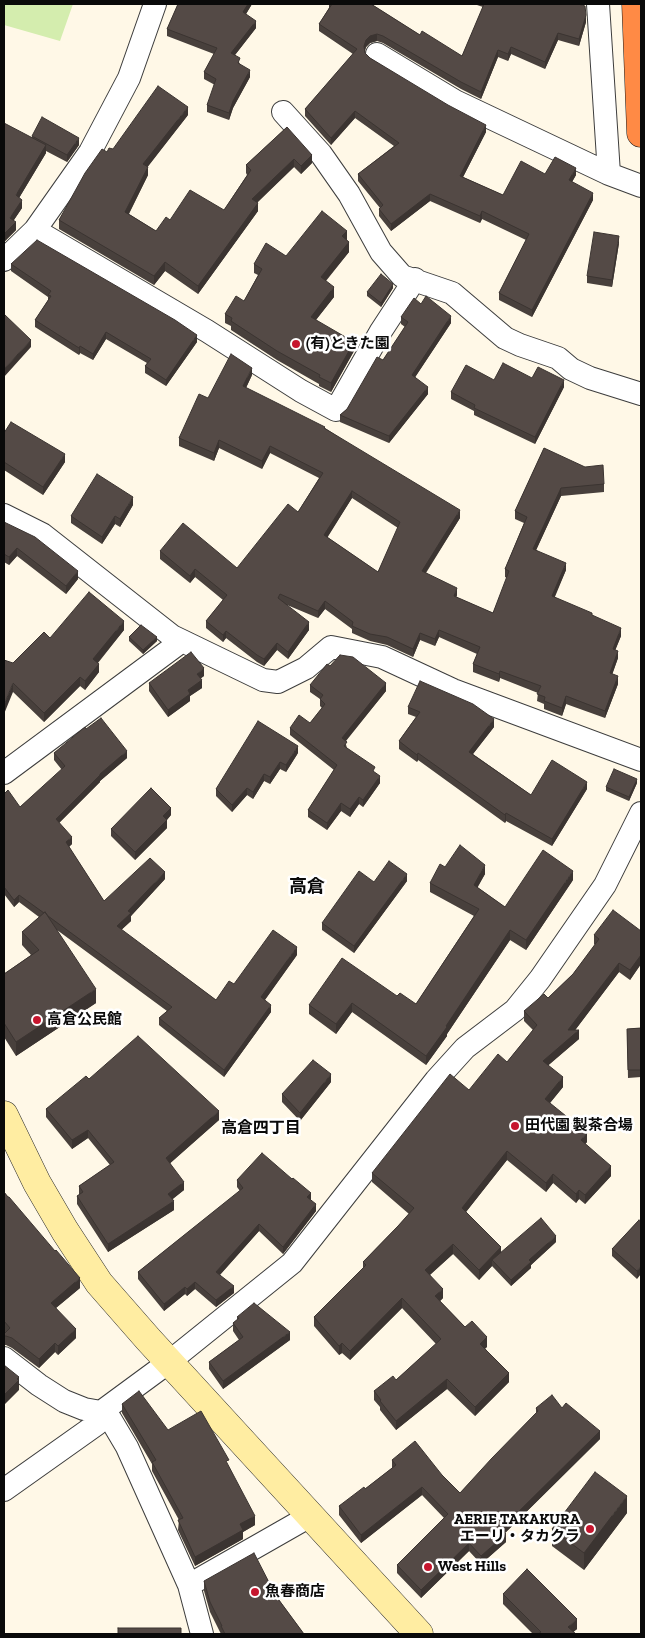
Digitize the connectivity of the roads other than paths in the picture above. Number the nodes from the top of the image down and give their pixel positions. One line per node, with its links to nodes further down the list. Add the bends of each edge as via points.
1 (155, 4): 9 (street, via 128,78 90,152)
2 (598, 4): 7 (street)
3 (636, 4): 6 (highway)
4 (377, 54): 7 (street, via 455,101)
5 (283, 112): 11 (street, via 321,154 349,194 381,252 402,276)
6 (641, 133)
7 (609, 174): 8 (street)
8 (641, 186)
9 (35, 230): 10 (street); 11 (street, via 336,410)
10 (4, 260)
11 (415, 280): 12 (street, via 452,293 505,338 558,358 590,378)
12 (641, 394)
13 (4, 515): 14 (street, via 42,534)
14 (182, 641): 15 (street, via 264,680 278,682 306,668 331,646 382,657 453,690); 16 (street)
15 (641, 760)
16 (4, 773)
17 (641, 813): 20 (street, via 605,885 515,1010 465,1048 436,1080 292,1263)
18 (4, 1115): 20 (street, via 37,1182 99,1283)
19 (4, 1358): 21 (street, via 64,1401)
20 (169, 1362): 21 (street); 23 (street)
21 (101, 1412): 22 (street, via 97,1424); 24 (street, via 111,1420 127,1447)
22 (4, 1490)
23 (310, 1516): 24 (street); 26 (street)
24 (189, 1585): 25 (street)
25 (202, 1634)
26 (419, 1634)

